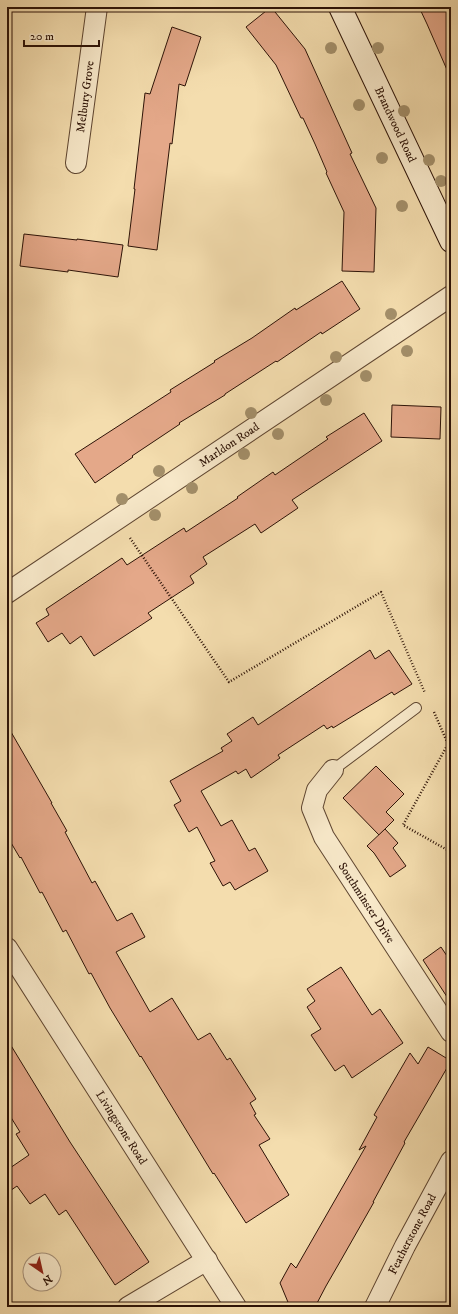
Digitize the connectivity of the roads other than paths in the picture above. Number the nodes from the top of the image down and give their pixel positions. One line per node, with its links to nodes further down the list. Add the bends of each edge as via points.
1 (97, 7): 3 (street, Melbury Grove)
2 (340, 7): 4 (street, Brandwood Road)
3 (76, 163)
4 (451, 242)
5 (451, 296): 6 (street, Marldon Road)
6 (7, 593)
7 (416, 708): 8 (lane)
8 (333, 770): 10 (street, Southminster Drive, via 317,790 312,808 324,837)
9 (7, 948): 12 (street, Livingstone Road)
10 (451, 1032)
11 (451, 1161): 15 (street, Featherstone Road)
12 (207, 1260): 13 (street); 14 (street, Livingstone Road)
13 (128, 1307)
14 (236, 1307)
15 (375, 1307)

